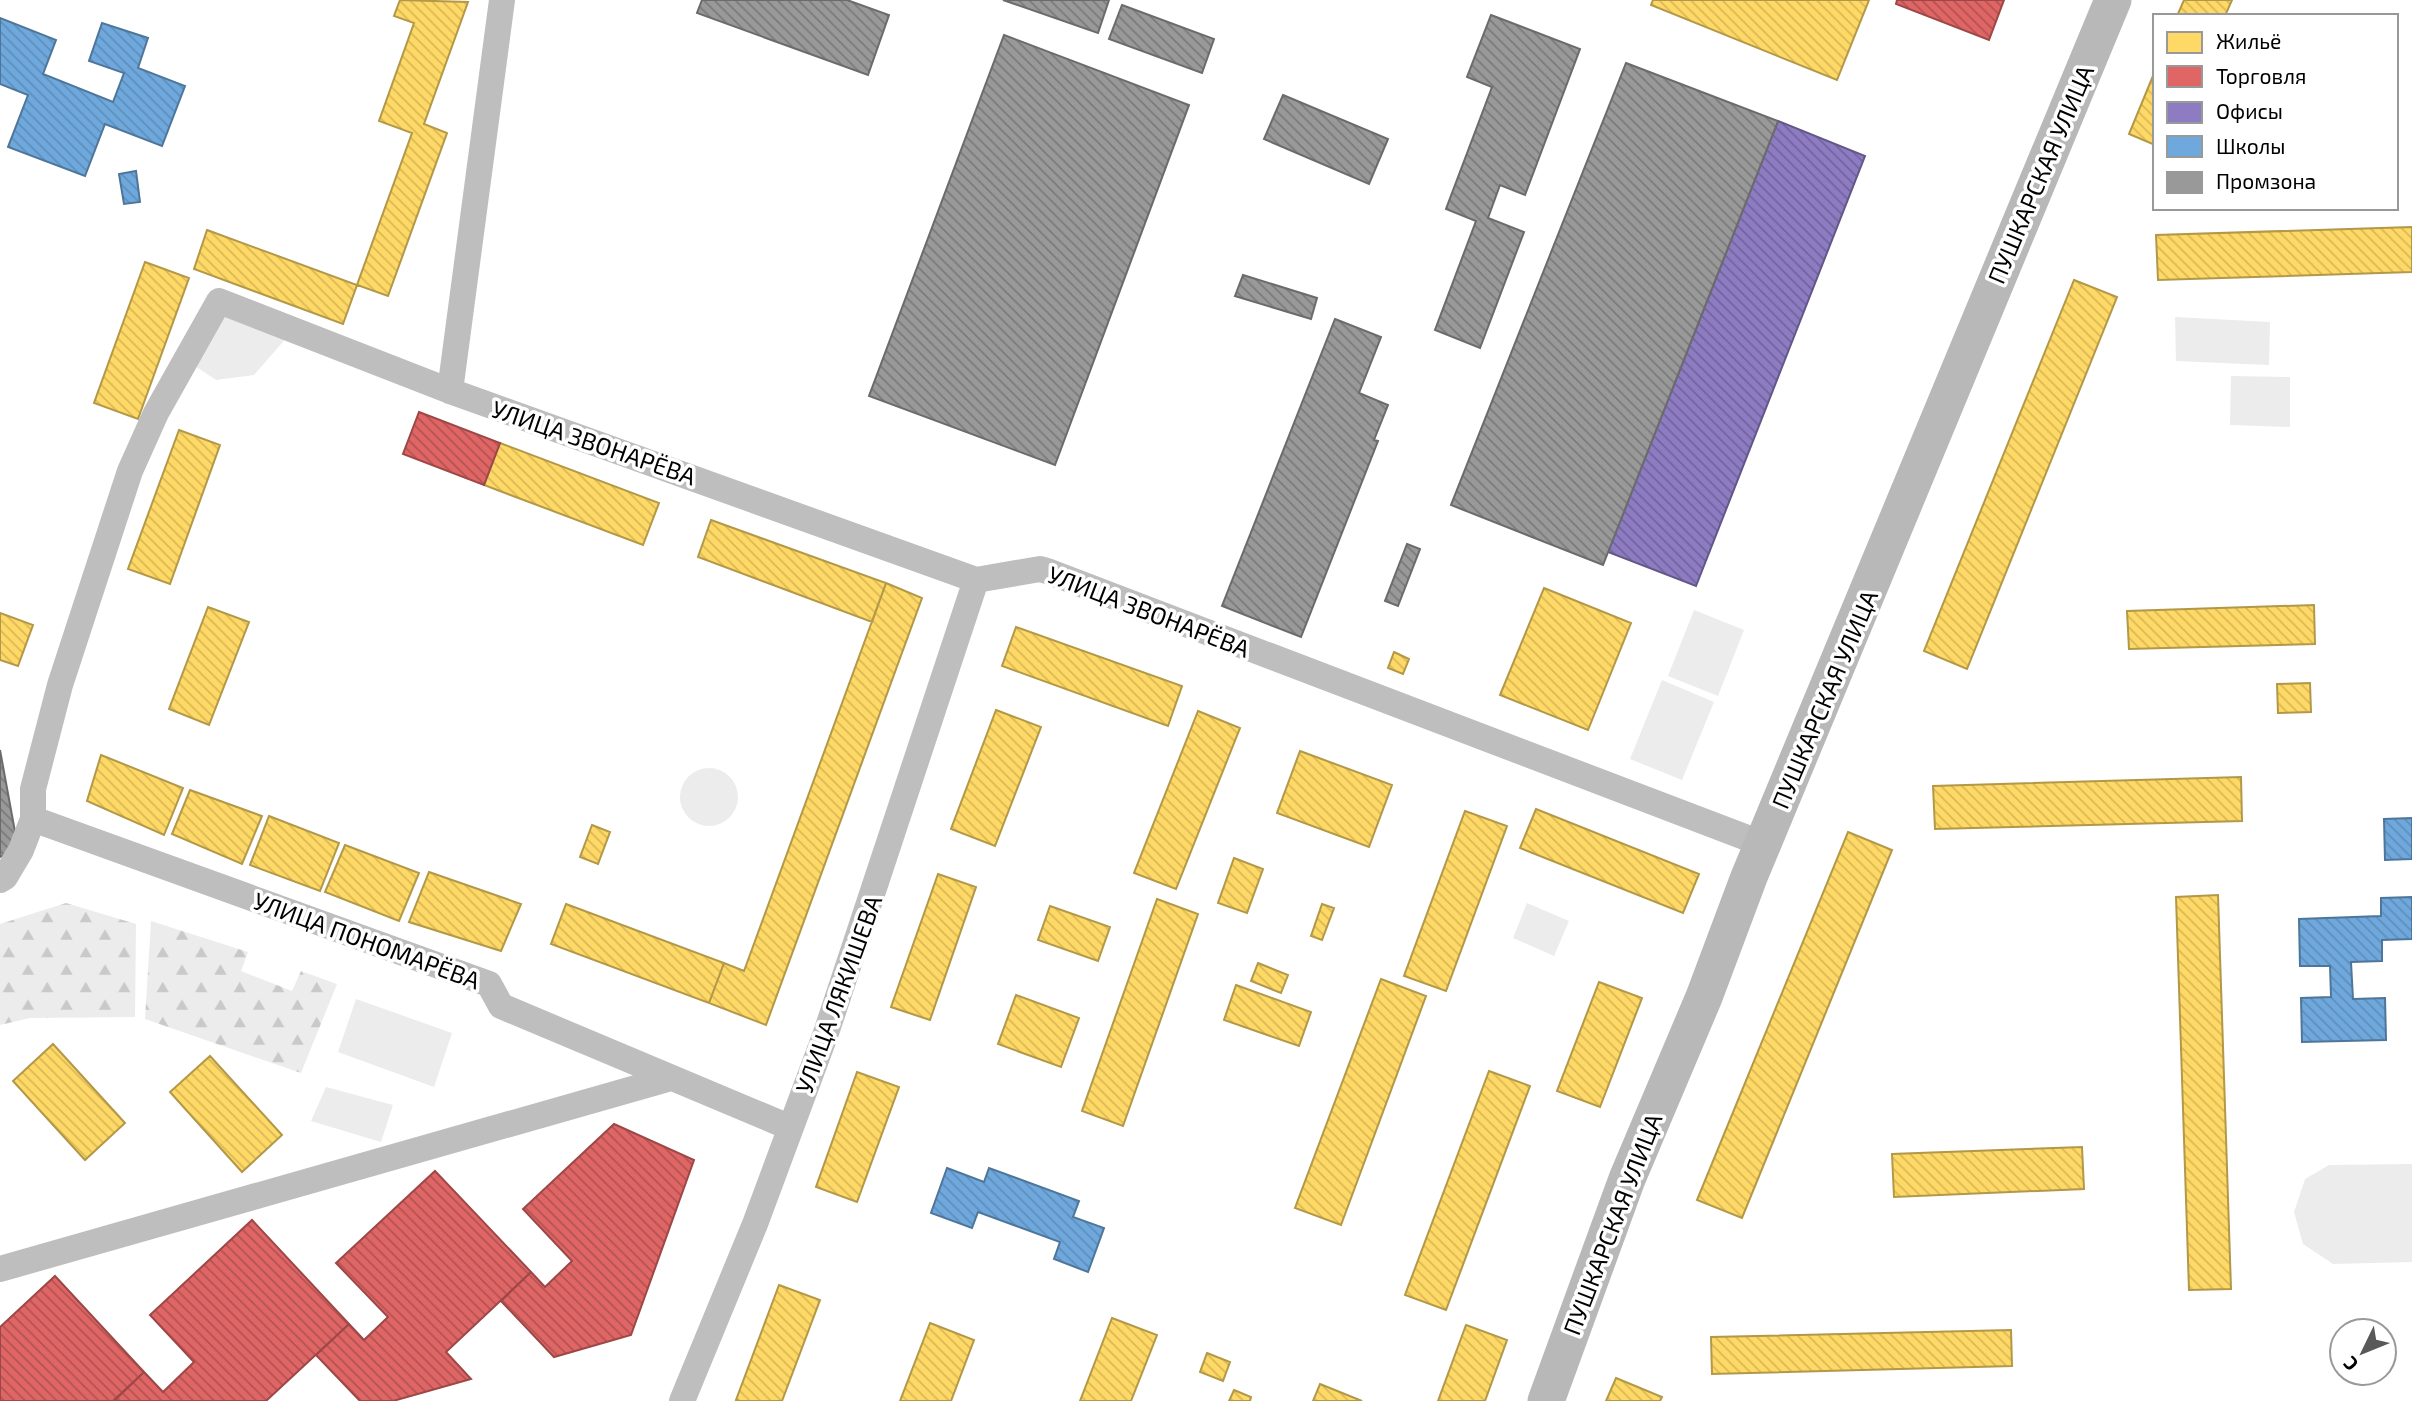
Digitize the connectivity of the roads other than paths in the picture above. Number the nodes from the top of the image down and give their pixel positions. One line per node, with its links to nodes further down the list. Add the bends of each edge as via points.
1 (502, 0): 3 (street)
2 (2113, 0): 6 (main road, ПУШКАРСКАЯ УЛИЦА)
3 (450, 391): 4 (street, УЛИЦА ЗВОНАРЁВА); 5 (street, УЛИЦА ЗВОНАРЁВА, via 219,301 156,413 130,471 60,685 33,789)
4 (976, 580): 6 (street, УЛИЦА ЗВОНАРЁВА, via 1040,569); 9 (street, УЛИЦА ЛЯКИШЕВА, via 831,1020)
5 (33, 819): 7 (street, via 21,850); 8 (street, УЛИЦА ПОНОМАРЁВА, via 489,984 500,1006)
6 (1763, 844): 12 (main road, ПУШКАРСКАЯ УЛИЦА, via 1627,1179)
7 (0, 880)
8 (671, 1079): 9 (street, УЛИЦА ПОНОМАРЁВА); 10 (street)
9 (789, 1128): 11 (street, УЛИЦА ЛЯКИШЕВА)
10 (0, 1269)
11 (682, 1401)
12 (1546, 1401)

